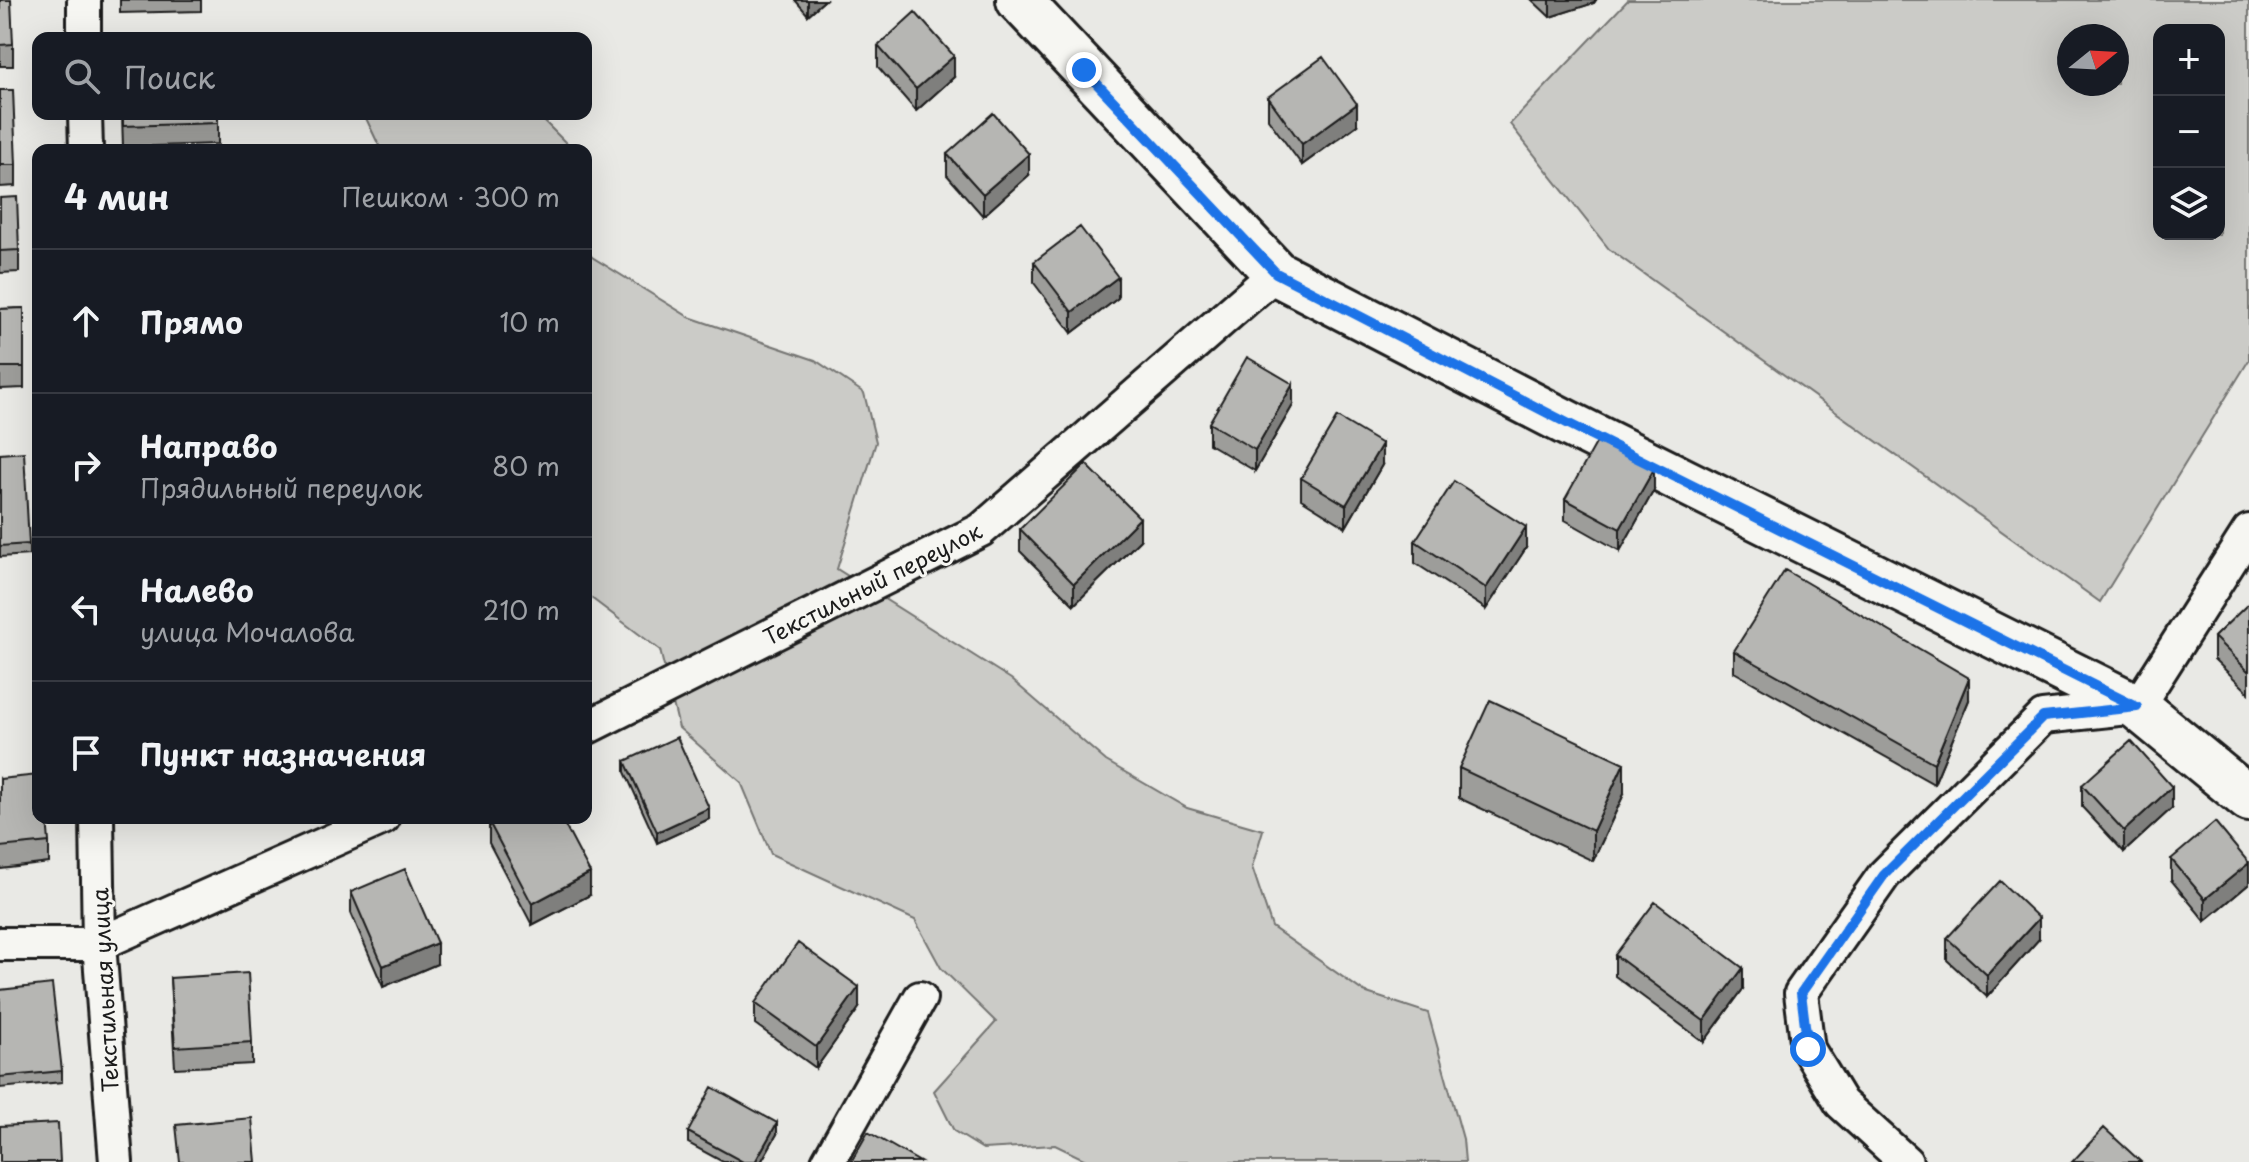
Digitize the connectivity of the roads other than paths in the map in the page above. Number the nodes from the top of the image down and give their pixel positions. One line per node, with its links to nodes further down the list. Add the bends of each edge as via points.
1 (84, 0): 3 (street)
2 (1019, 0): 6 (street)
3 (84, 32)
4 (85, 120): 5 (street)
5 (86, 144)
6 (1276, 273): 8 (street); 9 (street, Текстильный переулок, via 981,530)
7 (2249, 531): 8 (street)
8 (2137, 707): 10 (street); 18 (street, via 2043,717 1884,875 1801,993 1808,1049 1841,1103)
9 (592, 725)
10 (2249, 799)
11 (97, 824): 14 (street, Текстильная улица)
12 (369, 824): 14 (street)
13 (0, 944): 14 (street)
14 (99, 944): 16 (street, Текстильная улица)
15 (920, 998): 17 (street)
16 (116, 1162)
17 (828, 1162)
18 (1906, 1162)

